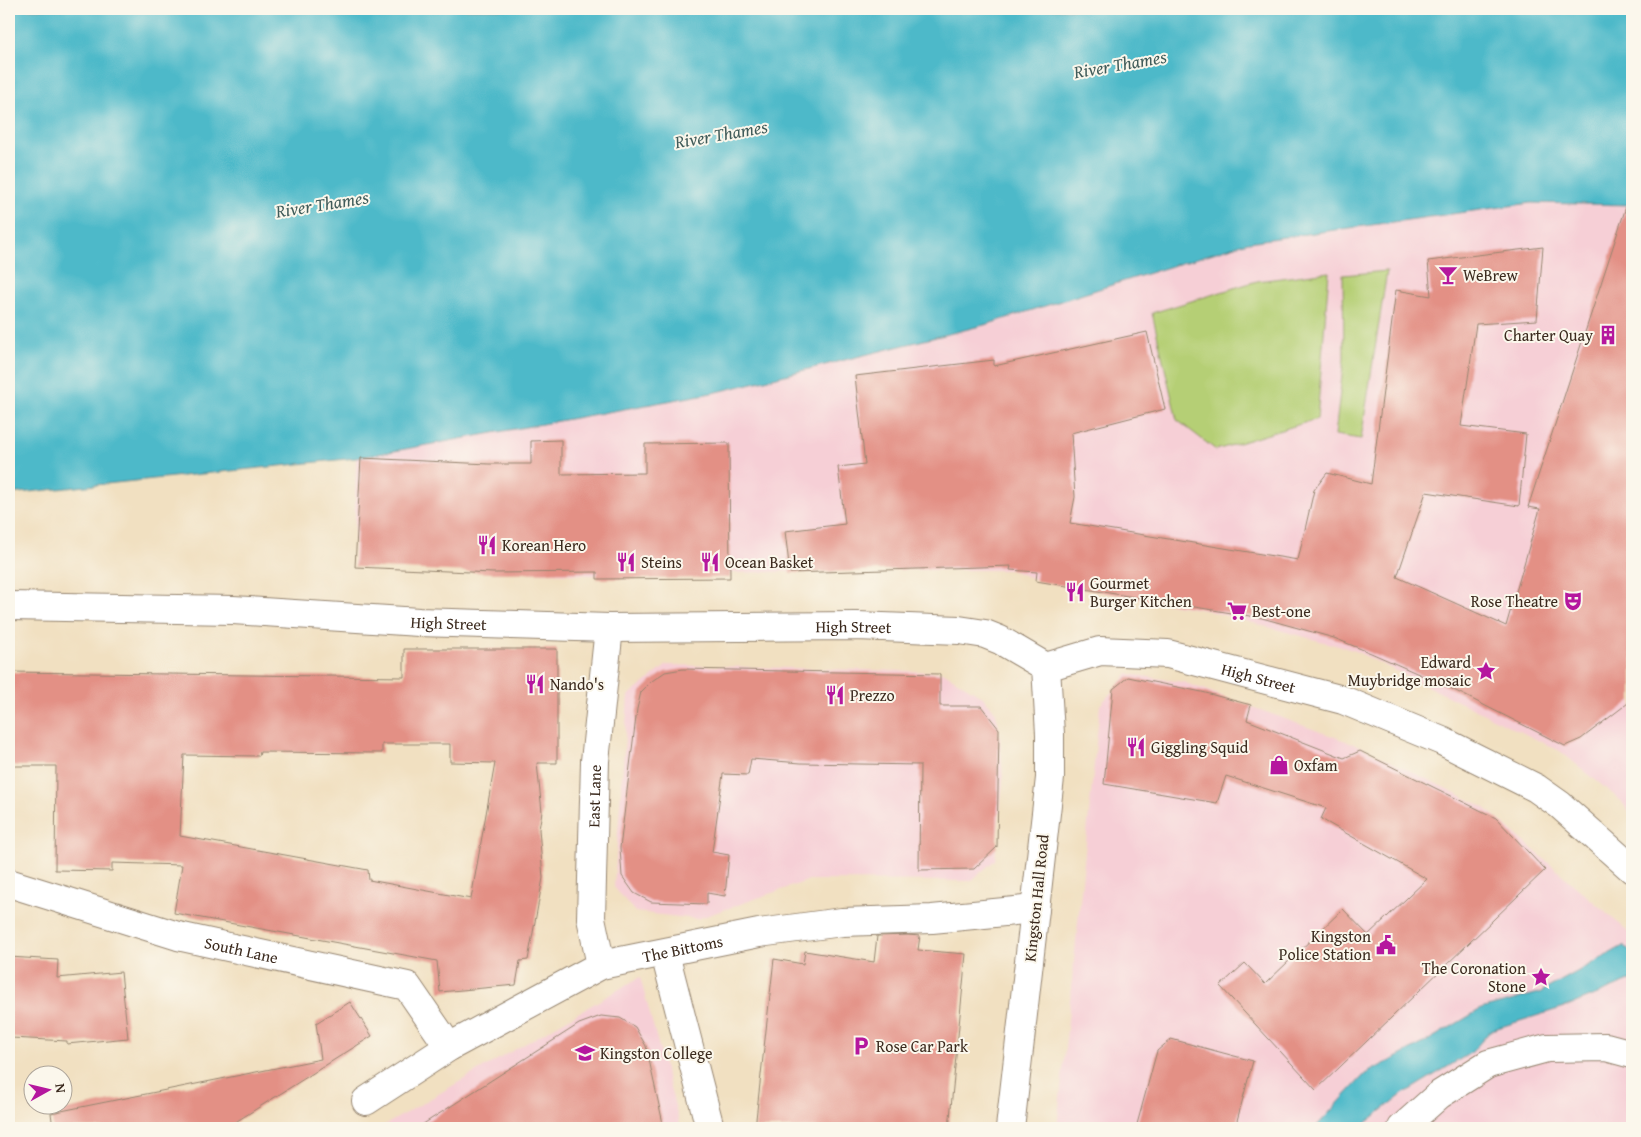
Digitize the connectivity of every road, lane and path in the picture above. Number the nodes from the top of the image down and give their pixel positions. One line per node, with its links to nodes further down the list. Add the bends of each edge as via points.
1 (9, 606): 2 (street, High Street, via 233,610 410,622)
2 (609, 628): 3 (street, High Street, via 857,626 959,630 1000,640); 8 (street, East Lane, via 595,761 591,918)
3 (1046, 667): 4 (street, High Street, via 1100,651 1168,654 1342,700 1442,741 1536,788); 6 (street, Kingston Hall Road, via 1050,778)
4 (1632, 868)
5 (9, 883): 9 (street, South Lane, via 178,936 407,986)
6 (1034, 909): 7 (street, The Bittoms, via 842,922 759,933); 13 (street, Kingston Hall Road)
7 (665, 954): 8 (street, The Bittoms); 12 (street)
8 (601, 966): 9 (street, The Bittoms)
9 (450, 1047): 11 (street, The Bittoms)
10 (1632, 1054): 14 (street, via 1606,1047 1547,1048 1488,1064 1439,1095)
11 (366, 1101)
12 (710, 1128)
13 (1010, 1128)
14 (1402, 1128)

